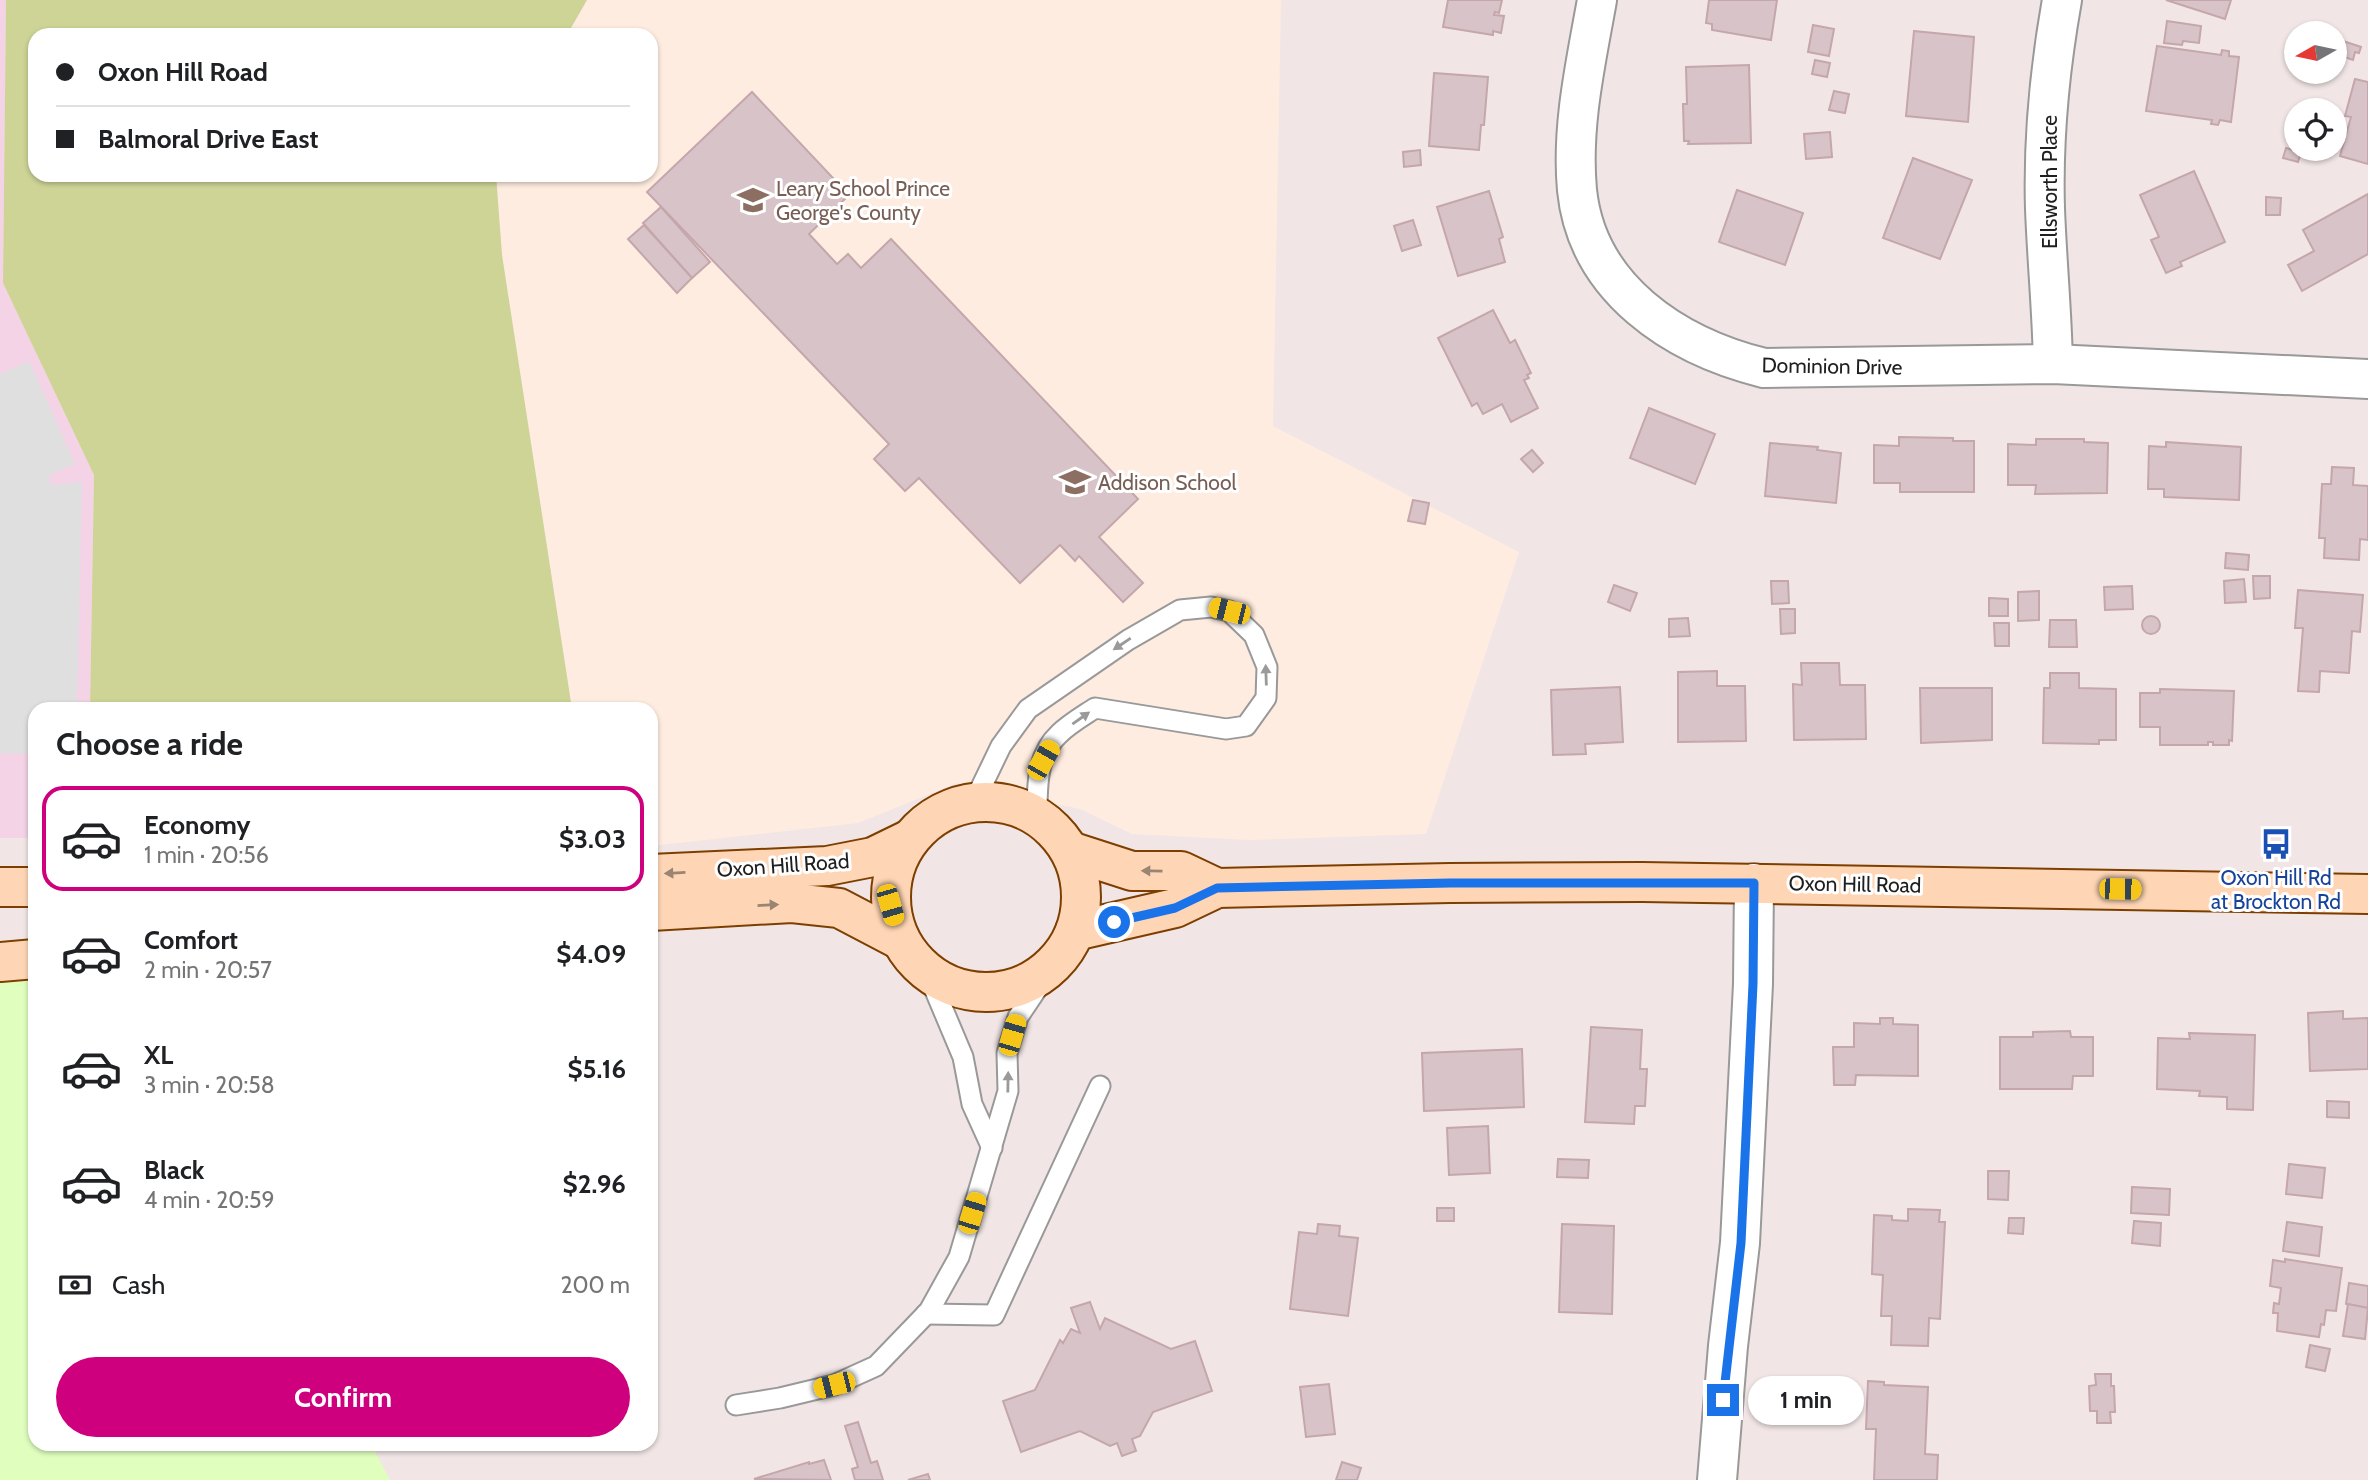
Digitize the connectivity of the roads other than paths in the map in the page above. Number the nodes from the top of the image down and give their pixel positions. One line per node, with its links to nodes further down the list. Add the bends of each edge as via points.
1 (1597, 0): 3 (street, Dominion Drive, via 1578,110 1577,191 1598,258 1612,280 1643,311 1710,351 1764,368)
2 (2062, 0): 3 (street, Ellsworth Place, via 2050,93 2045,206)
3 (2053, 364): 4 (street, Dominion Drive)
4 (2368, 379)
5 (974, 802): 6 (main road, via 1012,805); 6 (lane, one-way to 5, via 1037,782 1043,760 1057,735 1095,708 1226,729 1246,726 1266,698 1267,667 1254,635 1229,611 1211,607 1180,610 1128,640 1028,709 1001,746); 7 (main road, via 939,814)
6 (1037, 818): 8 (main road)
7 (910, 839): 9 (main road, Oxon Hill Road, one-way to 9, via 873,857 827,866); 17 (main road, via 893,870 890,905)
8 (1070, 851): 13 (main road, Oxon Hill Road, one-way to 8, via 1181,872 1132,871); 16 (main road, via 1081,887)
9 (658, 874)
10 (1754, 883): 13 (main road, Oxon Hill Road, via 1464,882); 14 (main road, Oxon Hill Road); 26 (street, via 1741,1243)
11 (0, 887): 12 (main road)
12 (28, 887)
13 (1217, 888): 16 (main road, Oxon Hill Road, via 1175,908)
14 (2368, 894)
15 (658, 911): 17 (main road, Oxon Hill Road, one-way to 17, via 792,903 831,906)
16 (1075, 931): 20 (main road)
17 (900, 940): 21 (main road)
18 (28, 960): 19 (main road)
19 (0, 962)
20 (1051, 968): 21 (main road, via 1013,990 968,992); 23 (lane, one-way to 20, via 1008,1091 1007,1053 1018,1017)
21 (928, 974): 23 (lane, via 963,1057 972,1104)
22 (1100, 1086): 24 (lane, via 994,1315)
23 (992, 1148): 24 (lane, via 959,1257)
24 (926, 1314): 25 (lane, via 876,1366 834,1385)
25 (736, 1405)
26 (1717, 1480)

